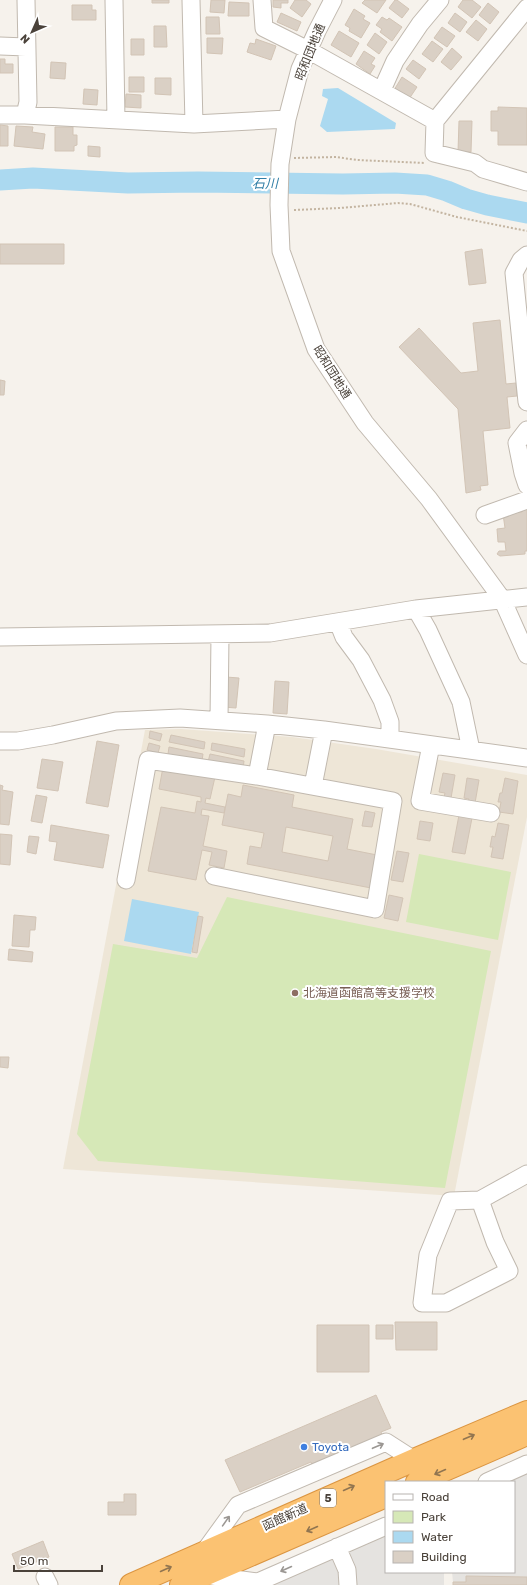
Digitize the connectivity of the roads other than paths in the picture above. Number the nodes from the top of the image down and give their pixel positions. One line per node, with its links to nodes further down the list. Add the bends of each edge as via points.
1 (26, 0): 9 (street)
2 (114, 0): 15 (street)
3 (191, 0): 17 (street)
4 (262, 0): 10 (street, via 264,28)
5 (333, 0): 10 (street, 昭和団地通)
6 (440, 0): 11 (street, via 395,61)
7 (527, 8): 16 (street)
8 (0, 46): 9 (street)
9 (26, 47): 13 (street, via 28,102)
10 (308, 50): 11 (street); 14 (street, 昭和団地通)
11 (382, 90): 16 (street)
12 (0, 115): 13 (street)
13 (25, 115): 15 (street)
14 (287, 119): 17 (street); 26 (street, 昭和団地通, via 286,207 281,251 316,348 365,423 429,499)
15 (116, 120): 17 (street)
16 (435, 121): 18 (street, via 434,153 475,163 482,169)
17 (194, 124)
18 (527, 182)
19 (527, 255): 20 (street, via 514,273)
20 (527, 402)
21 (527, 430): 22 (street, via 517,443)
22 (525, 480)
23 (527, 500): 24 (street)
24 (485, 515)
25 (527, 597): 26 (street)
26 (502, 599): 27 (street); 31 (street, 昭和団地通)
27 (416, 609): 28 (street); 38 (street, via 462,702)
28 (338, 622): 29 (street, via 270,633); 35 (street, via 344,637 361,660 382,700 390,722)
29 (220, 634): 30 (street); 32 (street)
30 (0, 637)
31 (527, 655)
32 (219, 720): 33 (street); 36 (street, via 180,718 116,721 53,735)
33 (267, 724): 34 (street); 40 (street)
34 (324, 730): 35 (street); 41 (street)
35 (390, 739): 37 (street)
36 (0, 741)
37 (431, 745): 38 (street); 42 (street, via 420,800)
38 (471, 750): 39 (street)
39 (527, 758)
40 (257, 776): 41 (street); 44 (street, via 148,760)
41 (313, 786): 43 (street, via 393,801 375,908)
42 (491, 813)
43 (214, 876)
44 (126, 880)
45 (527, 1174): 46 (street)
46 (480, 1200): 46 (street, via 450,1201 428,1255 422,1303 446,1303 508,1271)
47 (527, 1412): 49 (highway, 函館新道 / 5, one-way to 47)
48 (527, 1434): 51 (highway, one-way to 51)
49 (414, 1460): 56 (highway, 函館新道 / 5, one-way to 49); 56 (street, one-way to 49, via 238,1505 386,1442)
50 (527, 1464): 52 (street)
51 (419, 1481)
52 (489, 1481)
53 (385, 1496): 57 (highway, 函館新道 / 5, one-way to 57)
54 (385, 1526): 55 (street)
55 (337, 1547): 57 (street, one-way to 57, via 258,1582); 60 (street, via 347,1570)
56 (204, 1552): 58 (highway, 函館新道 / 5, one-way to 56)
57 (204, 1575): 59 (highway, 函館新道 / 5)
58 (131, 1585)
59 (181, 1585)
60 (348, 1585)

